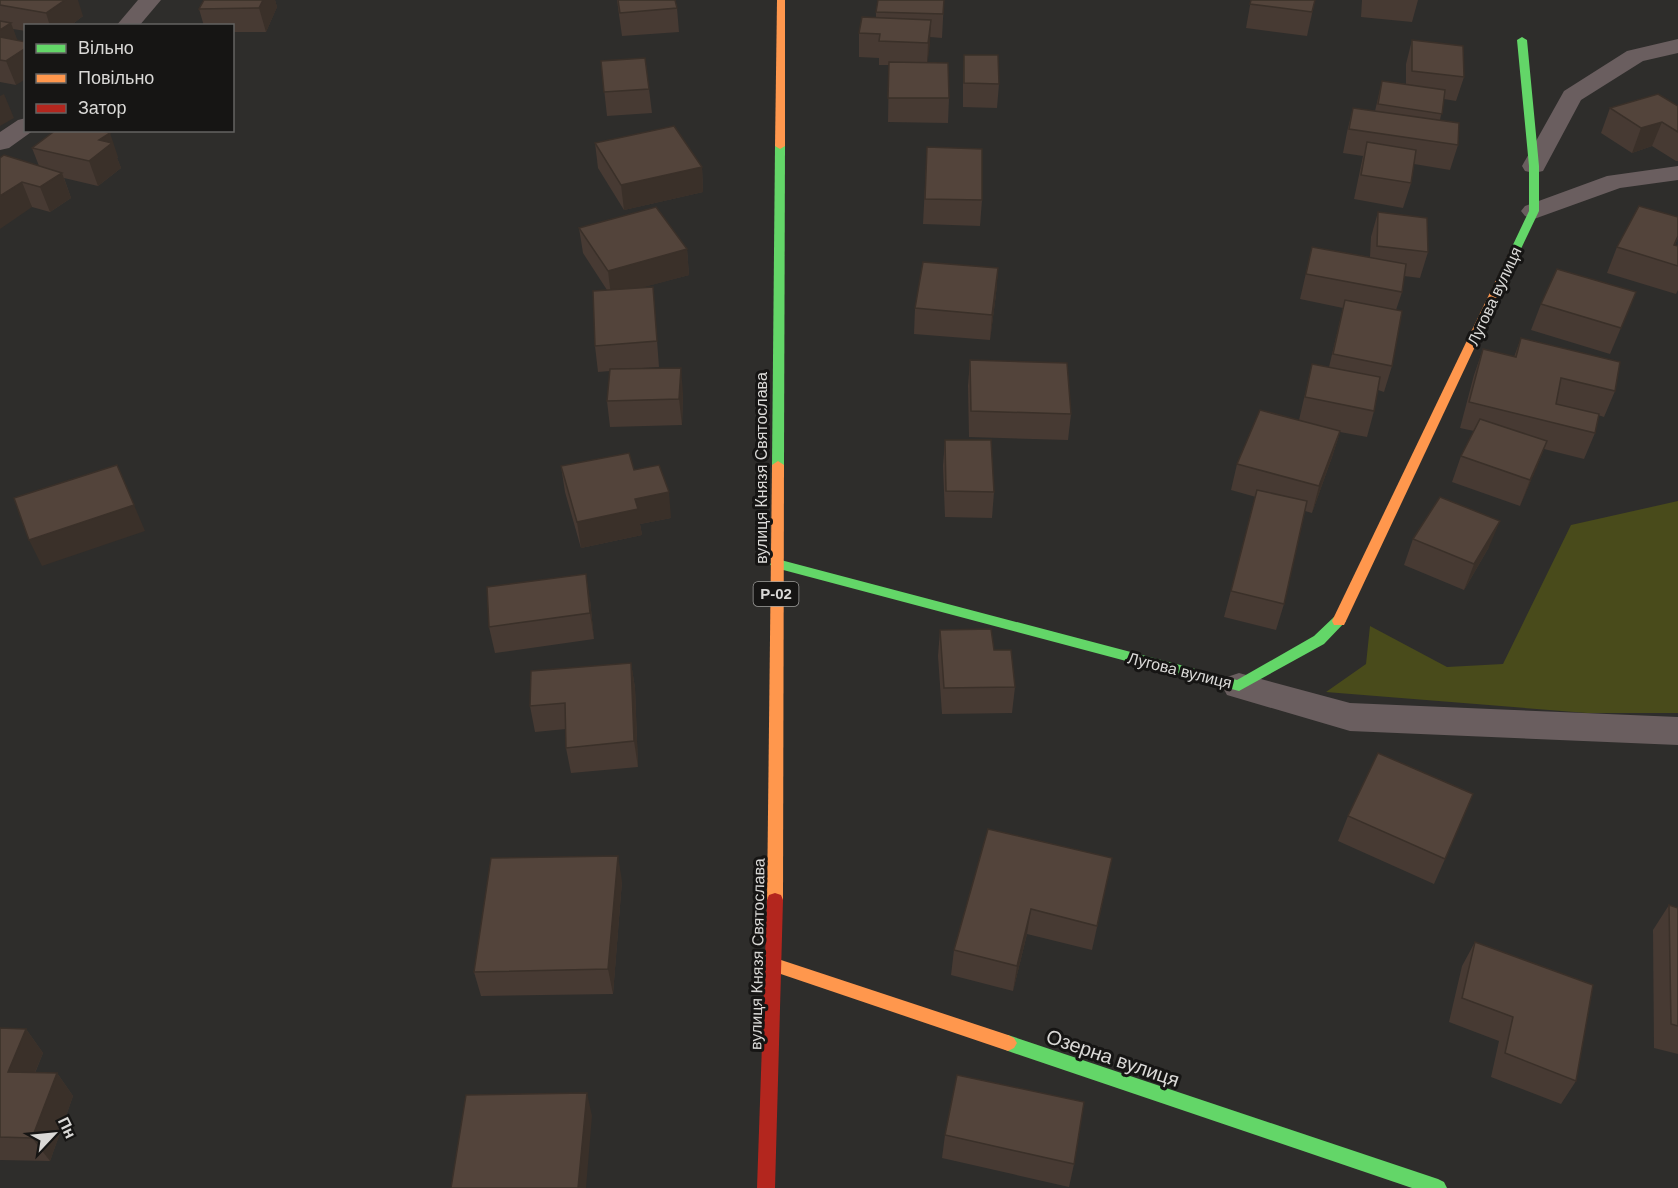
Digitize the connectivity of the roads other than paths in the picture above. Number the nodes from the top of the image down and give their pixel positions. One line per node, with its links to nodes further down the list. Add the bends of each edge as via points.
1 (150, 0): 3 (street)
2 (781, 0): 11 (street, вулиця Князя Святослава / Р-02)
3 (129, 24)
4 (1522, 40): 8 (street, Лугова вулиця)
5 (1678, 45): 8 (street, Лугова вулиця, via 1635,56 1572,96)
6 (24, 126): 7 (street)
7 (0, 143)
8 (1534, 166): 10 (street, Лугова вулиця)
9 (1678, 172): 10 (street, via 1616,181)
10 (1534, 211): 12 (street, Лугова вулиця, via 1342,618 1319,640)
11 (777, 564): 12 (street, Лугова вулиця); 14 (street, вулиця Князя Святослава / Р-02)
12 (1239, 686): 13 (street, via 1350,717)
13 (1678, 731)
14 (775, 965): 15 (street, вулиця Князя Святослава / Р-02); 16 (street, Озерна вулиця)
15 (766, 1188)
16 (1438, 1188)

